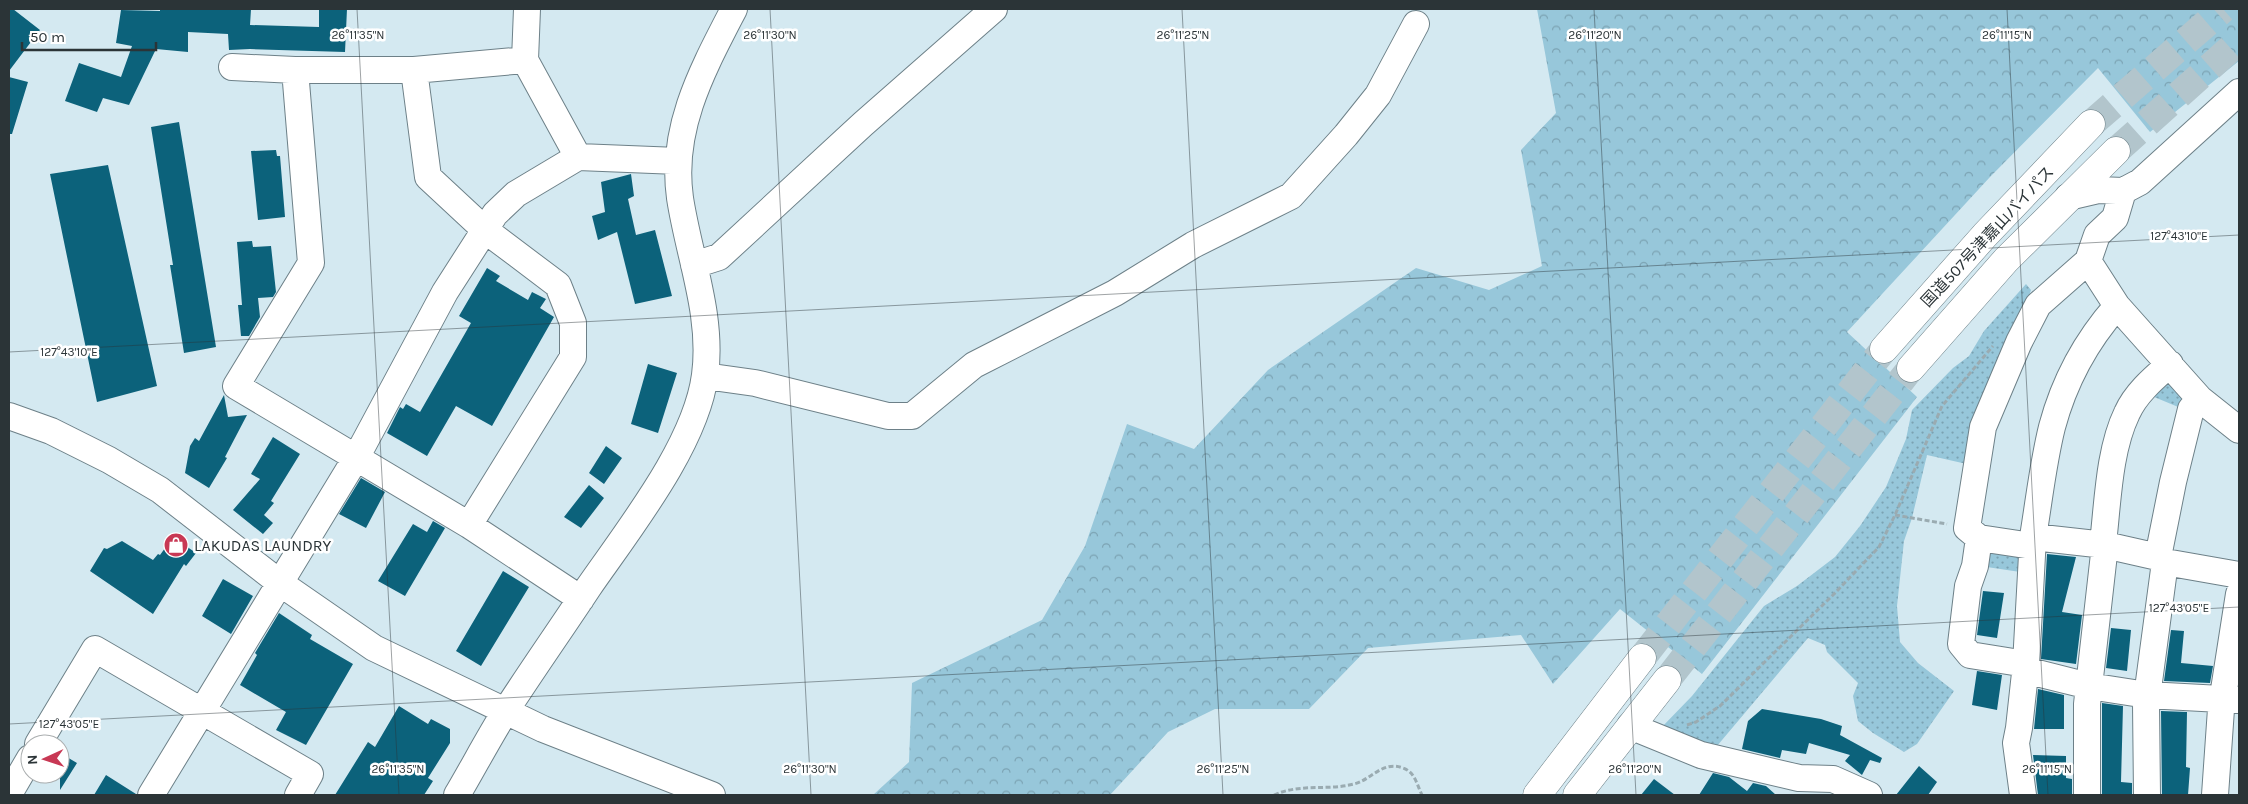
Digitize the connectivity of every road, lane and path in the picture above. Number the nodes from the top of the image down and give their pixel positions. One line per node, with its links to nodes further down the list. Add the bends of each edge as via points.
1 (526, 9): 5 (street)
2 (734, 9): 13 (street, via 699,77 685,117)
3 (994, 9): 18 (street, via 719,257)
4 (1416, 24): 24 (street, via 1378,95 1291,196 1193,245 1115,293 974,365 912,416 888,416 755,383)
5 (525, 60): 8 (street); 12 (street)
6 (232, 67): 7 (street)
7 (296, 70): 8 (street); 28 (street, via 311,263 236,386)
8 (414, 70): 16 (street, via 428,177)
9 (2239, 92): 14 (street, via 2140,182)
10 (2091, 124): 21 (highway, 国道507号津嘉山バイパス, via 1985,236)
11 (2116, 151): 15 (highway, 国道507号津嘉山バイパス)
12 (578, 157): 13 (street); 16 (street, via 516,194 495,214)
13 (678, 161): 18 (street, via 680,197)
14 (2123, 191): 15 (street, via 2098,190); 17 (street, via 2115,218 2097,236)
15 (2068, 197): 23 (highway, 国道507号津嘉山バイパス, via 2006,260)
16 (485, 230): 28 (street, via 446,292); 30 (street, via 558,285 573,323 573,357)
17 (2088, 261): 19 (street); 31 (street, via 2038,305 1983,427)
18 (694, 264): 24 (street, via 705,319)
19 (2117, 306): 22 (street); 32 (street, via 2098,327 2078,359 2052,427)
20 (1996, 341): 29 (path, via 1942,406)
21 (1884, 350)
22 (2170, 364): 25 (street); 33 (street, via 2152,378 2127,413 2112,463)
23 (1911, 368)
24 (705, 376): 38 (street, via 693,418 670,467)
25 (2200, 398): 27 (street); 34 (street, via 2191,409 2173,482)
26 (9, 416): 36 (street, via 51,431 160,490)
27 (2239, 430)
28 (356, 458): 30 (street); 36 (street)
29 (1895, 515): 31 (path); 49 (path, via 1879,547 1720,706 1696,722)
30 (469, 525): 38 (street)
31 (1973, 533): 32 (street); 40 (street, via 1975,566 1968,586 1961,644 1970,655)
32 (2033, 542): 33 (street); 40 (street)
33 (2105, 546): 34 (street); 42 (street)
34 (2162, 559): 35 (street); 43 (street)
35 (2239, 575)
36 (280, 584): 45 (street); 46 (street, via 374,648)
37 (2239, 594): 44 (street)
38 (581, 599): 46 (street)
39 (1642, 658): 59 (highway)
40 (2025, 667): 42 (street); 62 (street, via 2016,743)
41 (1667, 680): 47 (highway)
42 (2089, 686): 43 (street); 63 (street)
43 (2147, 695): 44 (street); 64 (street)
44 (2231, 700): 65 (street)
45 (203, 710): 48 (street, via 95,649); 53 (street); 54 (street, via 310,774)
46 (505, 712): 55 (street); 56 (street)
47 (1630, 726): 49 (street); 60 (highway)
48 (44, 734)
49 (1656, 737): 51 (street)
50 (20, 775): 52 (street)
51 (1792, 786): 61 (street, via 1833,779)
52 (9, 794)
53 (151, 795)
54 (298, 795)
55 (458, 795)
56 (712, 795)
57 (1274, 795): 58 (path, via 1317,786 1354,784 1377,770 1391,766 1414,775)
58 (1422, 795)
59 (1537, 795)
60 (1577, 795)
61 (1869, 795)
62 (2023, 795)
63 (2087, 795)
64 (2147, 795)
65 (2215, 795)

